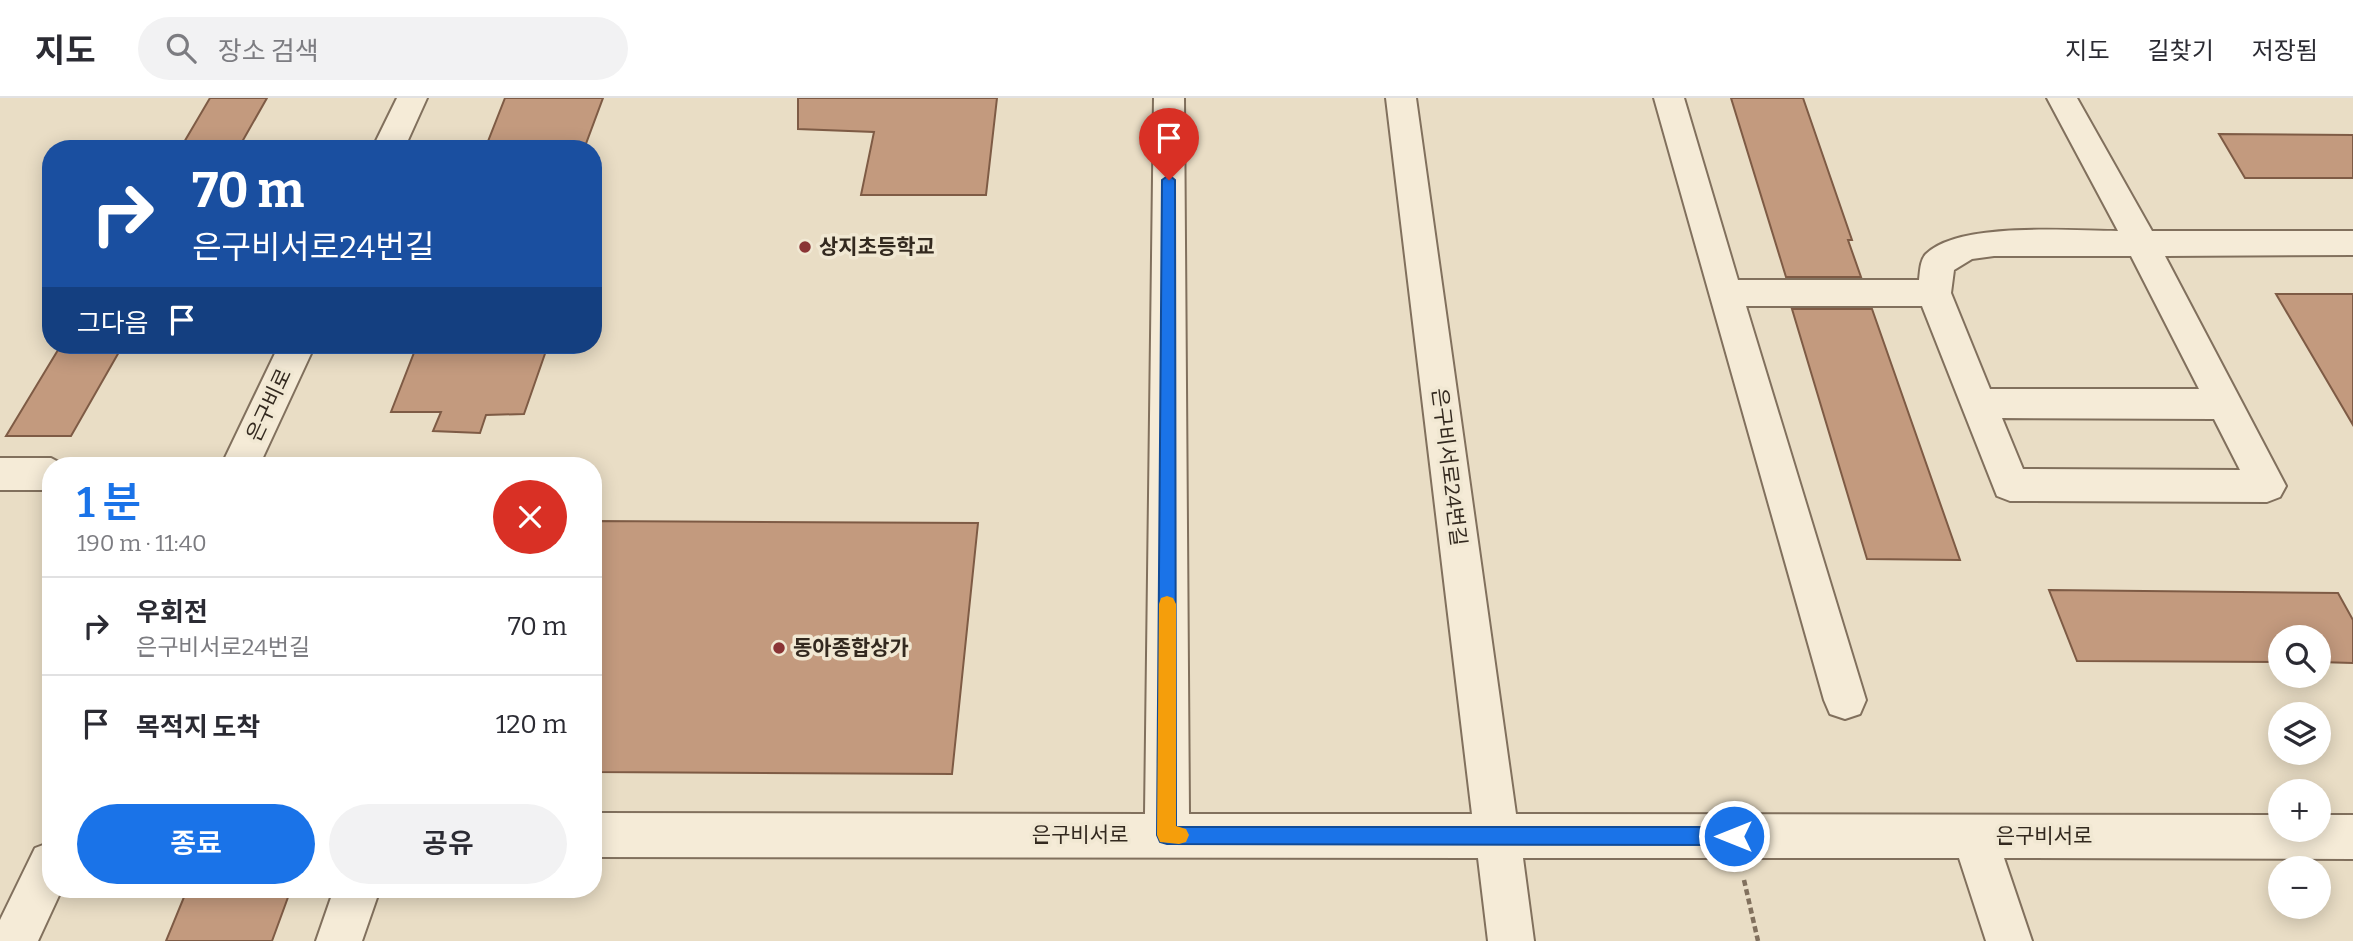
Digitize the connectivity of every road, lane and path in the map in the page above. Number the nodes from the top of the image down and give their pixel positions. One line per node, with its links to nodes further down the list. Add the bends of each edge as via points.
1 (412, 98): 6 (street)
2 (1169, 98): 19 (street)
3 (1401, 98): 20 (street, 은구비서로24번길)
4 (1669, 98): 9 (street)
5 (2062, 98): 8 (street)
6 (392, 140)
7 (2353, 243): 8 (street)
8 (2142, 244): 10 (street, via 1965,248 1938,263); 13 (street)
9 (1725, 293): 10 (street); 17 (street)
10 (1934, 293): 12 (street)
11 (293, 354): 14 (street, 은구비로)
12 (1978, 403): 13 (street); 13 (street, via 2010,485 2267,486)
13 (2224, 404)
14 (244, 457)
15 (0, 474): 16 (street)
16 (42, 474)
17 (1845, 700)
18 (602, 835): 19 (street, 은구비서로)
19 (1167, 835): 20 (street, 은구비서로)
20 (1496, 835): 21 (street, 은구비서로); 28 (street, 은구비서로24번길)
21 (1734, 836): 22 (street, 은구비서로); 29 (path)
22 (1974, 836): 23 (street, 은구비서로); 30 (street)
23 (2353, 837)
24 (42, 883): 26 (street)
25 (353, 898): 27 (street)
26 (14, 941)
27 (339, 941)
28 (1511, 941)
29 (1758, 941)
30 (2009, 941)

